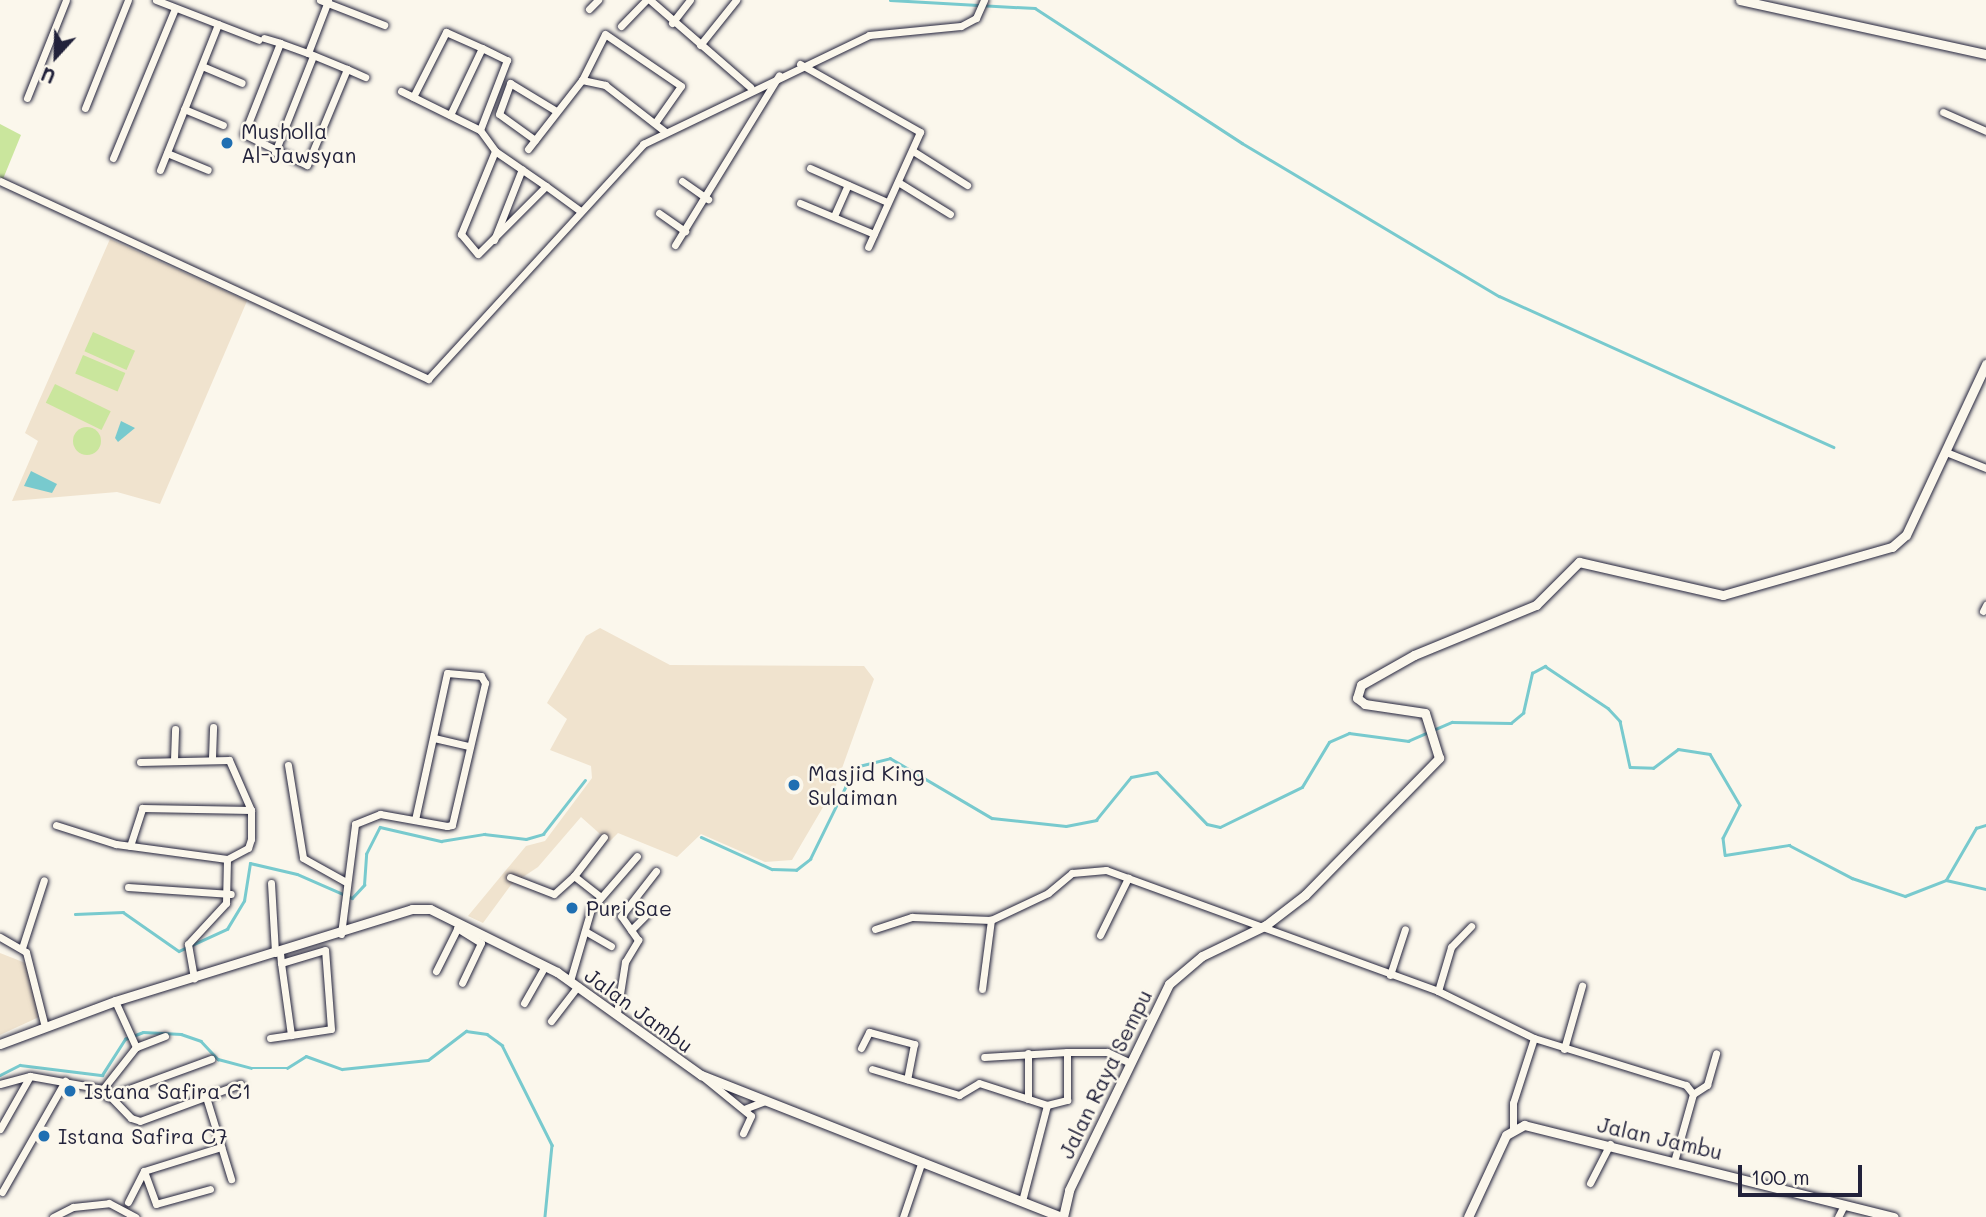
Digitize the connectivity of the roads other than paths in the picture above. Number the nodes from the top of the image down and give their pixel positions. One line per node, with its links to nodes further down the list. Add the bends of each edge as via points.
1 (66, 0): 32 (street)
2 (128, 0): 33 (street)
3 (156, 0): 11 (street)
4 (598, 0): 12 (street)
5 (648, 0): 13 (street); 16 (street)
6 (690, 0): 13 (street)
7 (736, 0): 18 (street)
8 (984, 0): 22 (street, via 979,13 957,28 869,35)
9 (1740, 0): 21 (street)
10 (325, 1): 15 (street); 20 (street)
11 (175, 8): 14 (street); 49 (street)
12 (589, 9)
13 (672, 23): 18 (street)
14 (218, 24): 17 (street); 23 (street)
15 (384, 25)
16 (621, 26)
17 (280, 43): 20 (street); 47 (street, via 244,134)
18 (700, 45): 29 (street)
19 (482, 48): 31 (street, via 446,32); 37 (street); 40 (street, via 509,66)
20 (311, 54): 24 (street); 47 (street)
21 (1986, 54)
22 (800, 64): 25 (street); 46 (street, via 918,130)
23 (202, 66): 28 (street); 34 (street)
24 (347, 69): 26 (street); 47 (street, via 310,162 301,166)
25 (780, 75): 29 (street); 60 (street)
26 (365, 77)
27 (582, 80): 35 (street); 38 (street, via 605,85); 38 (street, via 601,36 615,35 681,86)
28 (242, 83)
29 (750, 87): 41 (street)
30 (401, 91): 31 (street)
31 (413, 97): 37 (street)
32 (27, 98)
33 (85, 108)
34 (184, 109): 39 (street); 48 (street)
35 (556, 111): 43 (street); 43 (street, via 510,83 499,114)
36 (1943, 112): 42 (street)
37 (450, 115): 40 (street)
38 (654, 122): 41 (street)
39 (223, 125)
40 (480, 130): 45 (street)
41 (664, 131): 63 (street, via 635,150)
42 (1986, 131)
43 (535, 140): 44 (street)
44 (528, 149)
45 (495, 151): 51 (street); 69 (street, via 460,238 478,254)
46 (913, 151): 56 (street); 58 (street)
47 (275, 152)
48 (167, 153): 52 (street); 53 (street)
49 (113, 158)
50 (810, 168): 57 (street)
51 (522, 169): 59 (street); 69 (street)
52 (160, 170)
53 (208, 170)
54 (0, 181): 63 (street, via 428,379)
55 (682, 181): 60 (street)
56 (898, 182): 61 (street); 65 (street)
57 (848, 185): 61 (street); 66 (street)
58 (967, 185)
59 (546, 186): 63 (street); 69 (street)
60 (708, 199): 67 (street)
61 (887, 202): 68 (street)
62 (800, 203): 66 (street)
63 (579, 210)
64 (659, 213): 67 (street)
65 (950, 214)
66 (834, 216): 68 (street)
67 (685, 232): 70 (street)
68 (874, 234): 71 (street)
69 (492, 244)
70 (676, 245)
71 (868, 247)
72 (1986, 365): 73 (street)
73 (1982, 386): 74 (street)
74 (1946, 452): 75 (street); 104 (street, Jalan Raya Sempu, via 1906,535 1892,547 1723,595 1579,562 1536,605 1414,655 1358,689 1365,704 1420,711 1430,719 1438,740 1435,764 1315,887)
75 (1986, 468)
76 (213, 727): 80 (street)
77 (175, 729): 81 (street)
78 (434, 738): 79 (street); 79 (street, via 447,673 462,672 485,683); 85 (street)
79 (470, 746): 85 (street, via 451,826)
80 (212, 758): 81 (street); 84 (street, via 224,757 237,769)
81 (174, 760): 82 (street)
82 (140, 762)
83 (288, 765): 97 (street, via 303,858)
84 (251, 810): 88 (street, via 142,808); 90 (street, via 248,848)
85 (415, 820): 97 (street, via 380,814 355,824)
86 (56, 825): 88 (street)
87 (604, 837): 92 (street)
88 (130, 846): 90 (street)
89 (637, 856): 100 (street)
90 (227, 859): 99 (street)
91 (656, 871): 108 (street, via 621,916)
92 (574, 876): 93 (street, via 554,894); 100 (street)
93 (510, 877)
94 (1128, 878): 102 (street, via 1106,870 1072,873 1048,893); 104 (street); 111 (street)
95 (44, 880): 114 (street)
96 (271, 883): 115 (street)
97 (345, 886): 110 (street)
98 (128, 887): 99 (street)
99 (231, 894): 119 (street, via 188,944)
100 (601, 897): 109 (street)
101 (645, 916): 108 (street)
102 (991, 920): 106 (street, via 912,917); 123 (street)
103 (459, 924): 110 (street, Jalan Jambu, via 420,908); 116 (street, Jalan Jambu); 117 (street); 120 (street, via 481,943)
104 (1266, 925): 118 (street, via 1302,945); 143 (street, Jalan Raya Sempu, via 1202,956 1173,979)
105 (1471, 926): 124 (street, via 1451,947)
106 (875, 929)
107 (1405, 929): 118 (street)
108 (631, 930): 127 (street, via 638,940 625,962)
109 (585, 931): 113 (street); 121 (street)
110 (341, 933): 115 (street, Jalan Jambu)
111 (1100, 935)
112 (0, 937): 114 (street)
113 (611, 946)
114 (22, 948): 129 (street)
115 (279, 956): 119 (street, Jalan Jambu); 130 (street); 130 (street, via 321,949 326,953 333,1027)
116 (545, 966): 121 (street, Jalan Jambu); 126 (street)
117 (436, 971)
118 (1390, 975): 124 (street)
119 (194, 978): 125 (street, Jalan Jambu)
120 (462, 983)
121 (574, 983): 127 (street, Jalan Jambu); 128 (street)
122 (1582, 986): 137 (street)
123 (982, 989)
124 (1437, 991): 133 (street)
125 (115, 1001): 129 (street, Jalan Jambu); 135 (street)
126 (524, 1003)
127 (617, 1013): 145 (street, Jalan Jambu, via 655,1048)
128 (551, 1021)
129 (44, 1023): 134 (street, Jalan Jambu)
130 (290, 1035): 132 (street)
131 (165, 1036): 135 (street)
132 (270, 1038)
133 (1534, 1038): 137 (street); 159 (street, via 1513,1103)
134 (0, 1044)
135 (134, 1044): 151 (street)
136 (861, 1048): 147 (street, via 869,1032 914,1044)
137 (1564, 1049): 152 (street, via 1686,1085)
138 (1067, 1052): 139 (street); 143 (street, via 1107,1052); 157 (street, via 1067,1100)
139 (1028, 1053): 141 (street); 155 (street)
140 (1716, 1053): 152 (street, via 1707,1085)
141 (984, 1057)
142 (211, 1059): 153 (street)
143 (1131, 1063): 177 (street, Jalan Raya Sempu, via 1069,1190)
144 (872, 1069): 147 (street)
145 (701, 1075): 156 (street, Jalan Jambu); 158 (street)
146 (30, 1076): 148 (street); 149 (street); 160 (street)
147 (906, 1079): 155 (street, via 959,1095 979,1083)
148 (65, 1081): 151 (street); 170 (street)
149 (0, 1084)
150 (240, 1084): 154 (street)
151 (103, 1089): 153 (street)
152 (1693, 1094): 164 (street)
153 (107, 1097): 154 (street, via 140,1121)
154 (206, 1097): 163 (street)
155 (1028, 1099): 157 (street)
156 (765, 1101): 158 (street); 165 (street, Jalan Jambu)
157 (1047, 1105): 171 (street)
158 (744, 1109): 161 (street, via 751,1117)
159 (1513, 1128): 162 (street, Jalan Jambu, via 1524,1125); 178 (street)
160 (0, 1129)
161 (743, 1133)
162 (1611, 1144): 164 (street, Jalan Jambu); 168 (street)
163 (221, 1147): 166 (street); 167 (street)
164 (1675, 1158): 173 (street, Jalan Jambu)
165 (922, 1161): 171 (street, Jalan Jambu); 176 (street)
166 (144, 1171): 169 (street, via 159,1205); 172 (street)
167 (231, 1179)
168 (1590, 1183)
169 (210, 1189)
170 (2, 1192)
171 (1021, 1201): 177 (street, Jalan Jambu)
172 (128, 1202)
173 (1843, 1208): 179 (street); 180 (street, Jalan Jambu)
174 (53, 1217): 175 (street, via 65,1209 109,1203)
175 (135, 1217)
176 (903, 1217)
177 (1063, 1217)
178 (1468, 1217)
179 (1838, 1217)
180 (1894, 1217)

